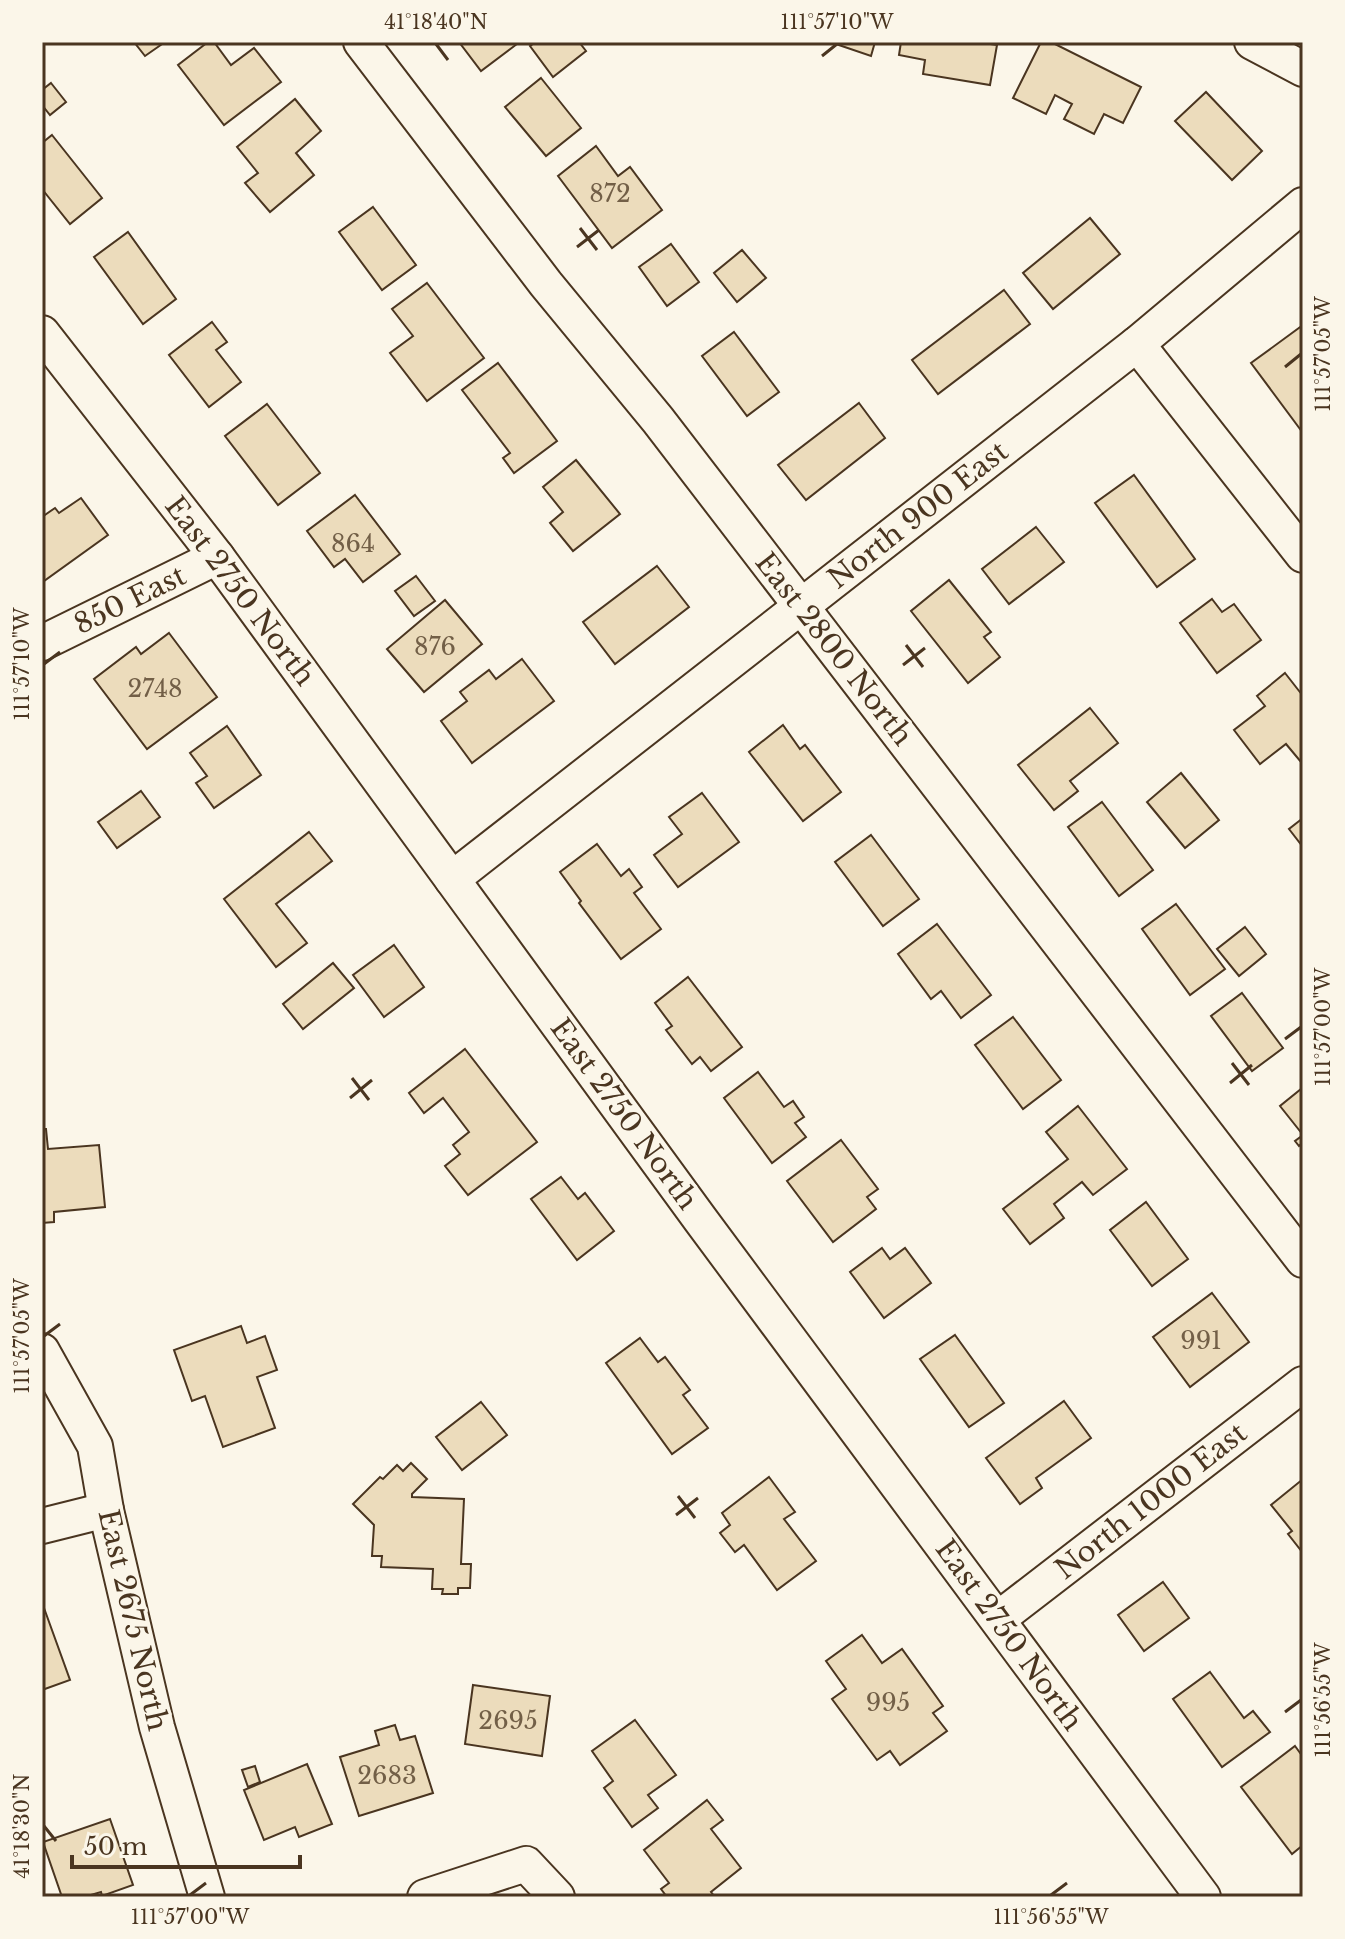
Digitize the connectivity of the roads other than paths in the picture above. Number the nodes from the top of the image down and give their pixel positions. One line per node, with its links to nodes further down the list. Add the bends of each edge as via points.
1 (361, 42): 9 (street, East 2800 North)
2 (1252, 42): 3 (street)
3 (1303, 69)
4 (1303, 205): 6 (street, North 900 East)
5 (42, 333): 8 (street, East 2750 North)
6 (1137, 344): 7 (street); 9 (street, North 900 East)
7 (1303, 555)
8 (217, 557): 10 (street, 850 East); 11 (street, East 2750 North)
9 (801, 606): 11 (street, North 900 East); 12 (street, East 2800 North)
10 (42, 643)
11 (452, 879): 17 (street, East 2750 North)
12 (1303, 1260)
13 (42, 1351): 15 (street, East 2675 North, via 95,1446)
14 (1303, 1384): 17 (street, North 1000 East)
15 (106, 1510): 16 (street); 18 (street, East 2675 North, via 157,1727)
16 (42, 1526)
17 (998, 1619): 21 (street, East 2750 North)
18 (207, 1897)
19 (425, 1897): 20 (street, via 526,1864)
20 (557, 1897)
21 (1203, 1897)

